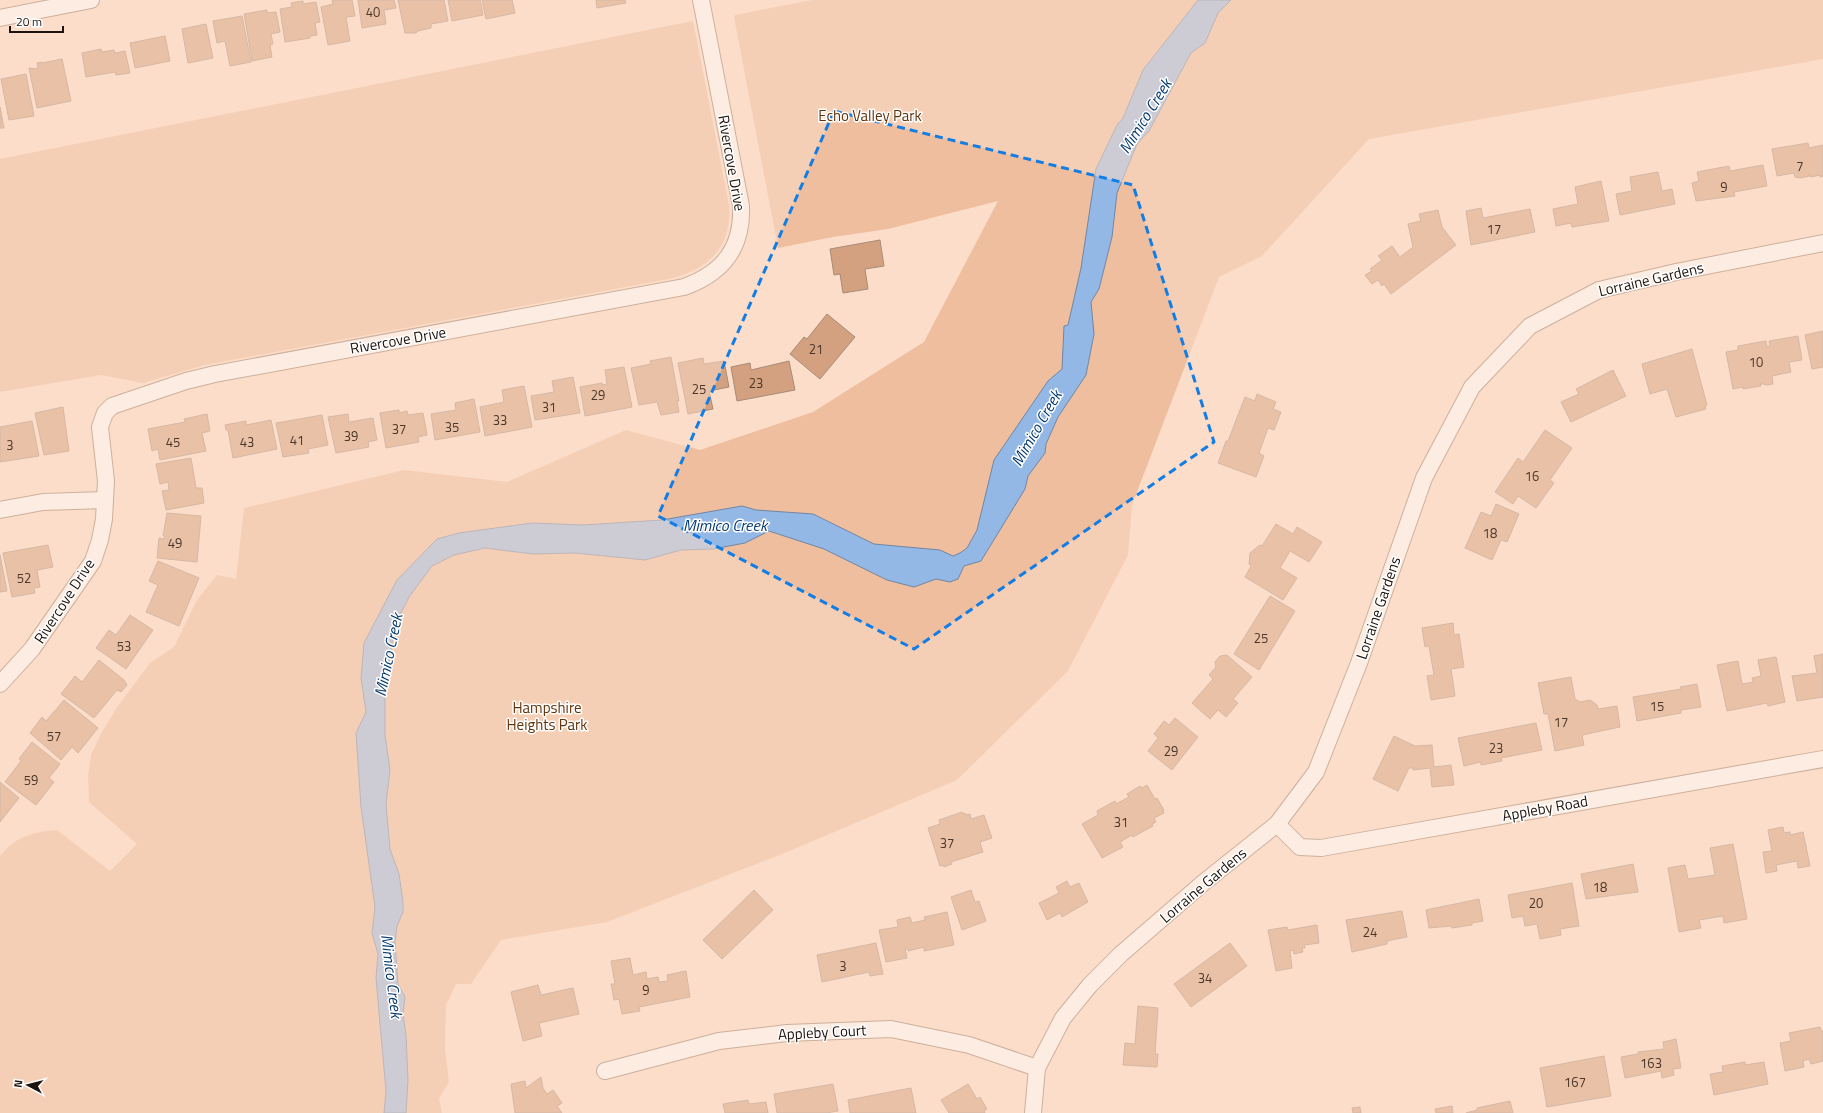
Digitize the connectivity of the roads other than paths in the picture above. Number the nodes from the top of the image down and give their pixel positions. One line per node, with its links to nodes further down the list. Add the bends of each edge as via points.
1 (91, 0): 3 (street)
2 (701, 0): 5 (street, Rivercove Drive, via 742,222 739,236 725,261 715,271 684,287 215,374 130,398 108,408 101,422)
3 (0, 18)
4 (1823, 243): 9 (street, Lorraine Gardens, via 1599,290 1530,326 1472,387 1424,478 1359,663 1316,772)
5 (105, 500): 6 (street, via 43,502); 7 (street, Rivercove Drive, via 100,540 93,561 32,649)
6 (0, 510)
7 (0, 684)
8 (1823, 759): 9 (street, Appleby Road, via 1321,848 1300,847)
9 (1277, 824): 10 (street, Lorraine Gardens, via 1121,954 1090,985 1063,1018)
10 (1037, 1068): 11 (street, Appleby Court, via 969,1045 890,1029 787,1033 719,1042); 12 (street, Lorraine Gardens)
11 (605, 1071)
12 (1033, 1113)

